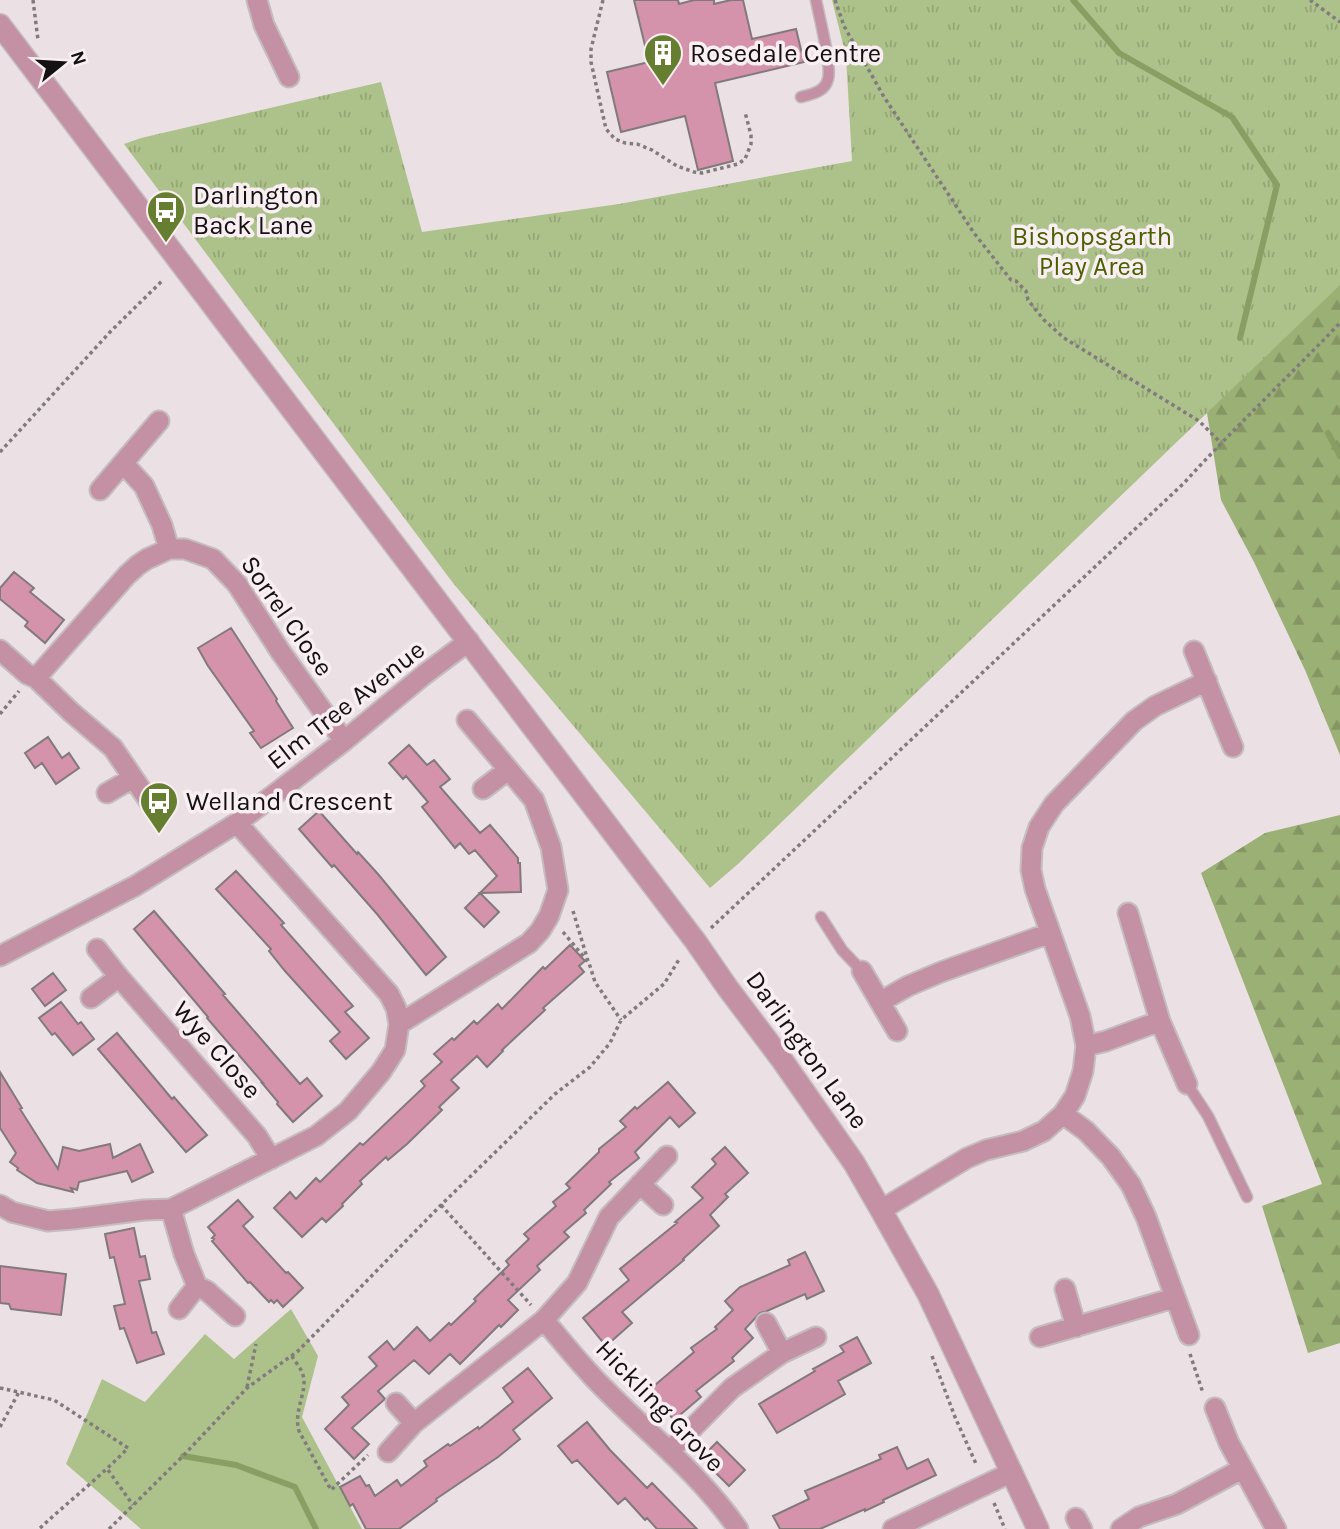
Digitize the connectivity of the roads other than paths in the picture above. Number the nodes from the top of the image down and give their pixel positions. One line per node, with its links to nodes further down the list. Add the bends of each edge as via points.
1 (257, 0): 4 (street)
2 (816, 0): 5 (lane, via 828,81 819,92)
3 (0, 25): 10 (street)
4 (289, 77)
5 (801, 97)
6 (159, 421): 7 (street)
7 (123, 463): 8 (street); 9 (street, via 144,486)
8 (100, 490)
9 (169, 549): 13 (street, via 127,575); 16 (street, Sorrel Close, via 185,549 213,559 237,584)
10 (469, 641): 16 (street, Elm Tree Avenue); 46 (street, Darlington Lane, via 782,1060)
11 (0, 650): 13 (street)
12 (1194, 651): 14 (street)
13 (34, 677): 19 (street, via 113,748)
14 (1207, 681): 17 (street); 26 (street, via 1155,706 1134,722 1054,804 1039,827 1031,870)
15 (467, 720): 18 (street)
16 (344, 741): 23 (street, Elm Tree Avenue)
17 (1233, 747)
18 (508, 770): 20 (street); 34 (street, via 534,800 551,847 558,890 549,916 529,943)
19 (133, 778): 21 (street); 22 (street)
20 (483, 789)
21 (107, 793)
22 (152, 804)
23 (237, 823): 28 (street, Elm Tree Avenue, via 135,886); 34 (street, via 389,993)
24 (1128, 913): 33 (street)
25 (821, 917): 29 (lane)
26 (1049, 933): 32 (street, via 930,977); 36 (street, via 1080,1016)
27 (97, 949): 30 (street, Wye Close)
28 (0, 956)
29 (862, 971): 32 (street)
30 (120, 977): 31 (street); 40 (street, Wye Close, via 255,1133)
31 (91, 998)
32 (880, 1002): 35 (street)
33 (1160, 1021): 36 (street); 37 (street)
34 (399, 1024): 40 (street, via 395,1050 348,1111 316,1136)
35 (897, 1031)
36 (1086, 1046): 38 (street, via 1075,1096)
37 (1187, 1084): 42 (lane, via 1208,1116)
38 (1063, 1114): 46 (street, via 1044,1131 967,1158); 49 (street, via 1086,1131 1131,1185)
39 (667, 1156): 41 (street)
40 (271, 1159): 45 (street)
41 (640, 1184): 44 (street); 52 (street, via 609,1217 577,1283)
42 (1247, 1198)
43 (0, 1205): 45 (street, via 48,1221)
44 (663, 1205)
45 (172, 1209): 47 (street)
46 (881, 1210): 65 (street, Darlington Lane, via 928,1294)
47 (197, 1286): 50 (street); 51 (street)
48 (1065, 1289): 54 (street)
49 (1174, 1297): 54 (street); 55 (street)
50 (179, 1309)
51 (235, 1316)
52 (544, 1320): 61 (street); 63 (street, Hickling Grove, via 594,1378)
53 (766, 1323): 58 (street)
54 (1076, 1327): 57 (street)
55 (1189, 1335)
56 (816, 1336): 58 (street)
57 (1040, 1337)
58 (782, 1353): 63 (street, via 732,1388)
59 (396, 1403): 61 (street)
60 (1215, 1408): 64 (street)
61 (414, 1423): 62 (street)
62 (381, 1450)
63 (670, 1451): 66 (street, Hickling Grove)
64 (1242, 1469): 69 (street); 70 (street)
65 (1012, 1472): 67 (street); 68 (street, Darlington Lane)
66 (738, 1529)
67 (893, 1529)
68 (1038, 1529)
69 (1121, 1529)
70 (1276, 1529)

